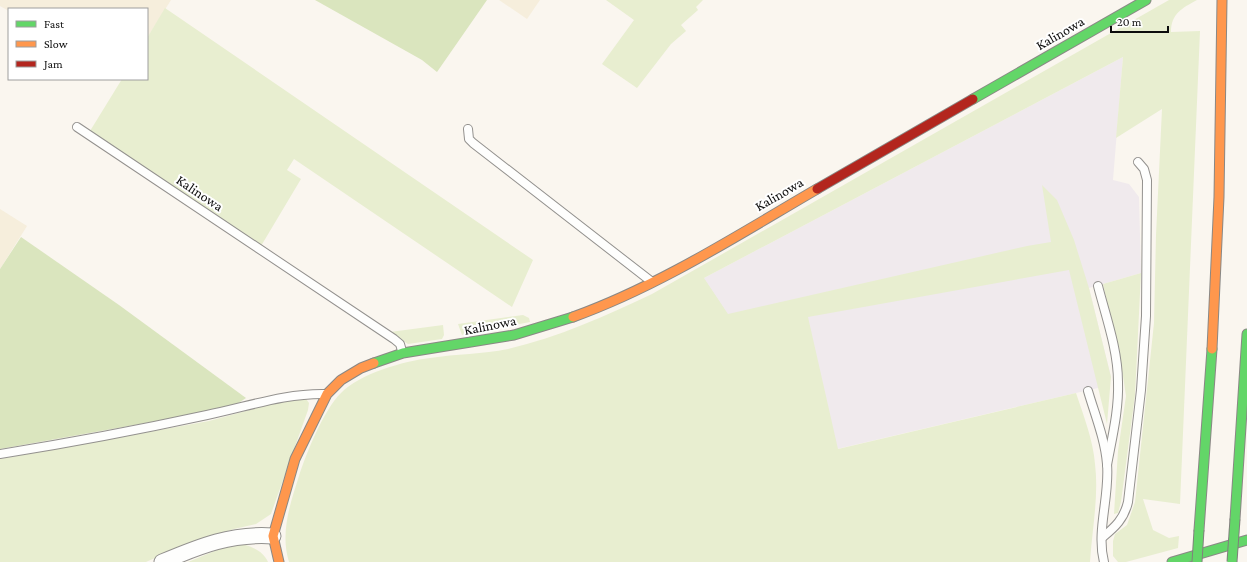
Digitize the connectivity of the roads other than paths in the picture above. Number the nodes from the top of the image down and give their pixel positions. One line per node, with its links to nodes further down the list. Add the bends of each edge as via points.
1 (1146, 0): 6 (main road, Kalinowa)
2 (1222, 0): 21 (main road, bridge, via 1219,197 1209,401)
3 (76, 127): 9 (lane, Kalinowa, via 394,339 400,344)
4 (468, 129): 6 (lane, via 469,139 473,143)
5 (1138, 162): 15 (lane, via 1148,180 1147,288 1141,390 1125,514 1116,526)
6 (653, 282): 9 (main road, Kalinowa, via 591,311 528,332)
7 (1098, 286): 13 (lane, via 1115,354 1118,381 1118,400)
8 (1247, 334): 22 (main road, bridge)
9 (403, 354): 11 (main road, Kalinowa, via 361,368 341,380)
10 (1088, 390): 13 (lane, via 1101,431)
11 (327, 394): 12 (lane, via 303,393 286,396 207,415); 14 (main road, Kalinowa, via 295,459)
12 (0, 454)
13 (1107, 465): 15 (lane)
14 (273, 536): 17 (street, via 246,535 219,541); 18 (main road)
15 (1102, 537): 19 (lane)
16 (1247, 540): 20 (main road)
17 (162, 562)
18 (280, 562)
19 (1104, 562)
20 (1172, 562)
21 (1196, 562)
22 (1232, 562)

